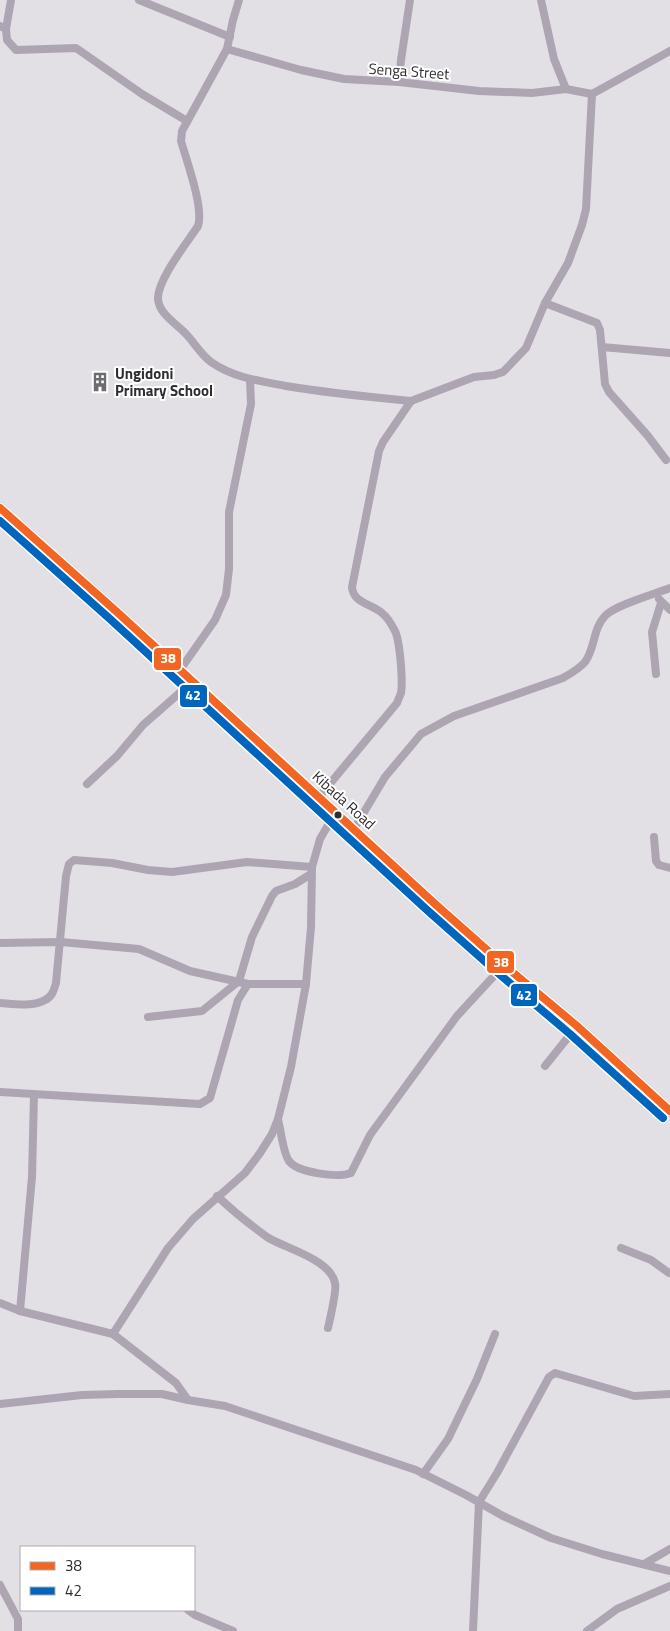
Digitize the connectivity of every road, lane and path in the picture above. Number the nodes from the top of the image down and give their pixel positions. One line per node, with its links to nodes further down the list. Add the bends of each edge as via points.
1 (12, 0): 7 (street)
2 (139, 0): 6 (street)
3 (239, 0): 8 (street)
4 (410, 0): 11 (street)
5 (541, 0): 12 (street, via 554,59)
6 (155, 3): 8 (street)
7 (3, 27): 14 (street, via 7,40 16,50 76,48)
8 (230, 37): 9 (street)
9 (227, 50): 11 (street, Senga Street, via 344,79); 14 (street)
10 (670, 51): 13 (street)
11 (399, 82): 12 (street, Senga Street, via 532,93)
12 (566, 89): 13 (street, Senga Street)
13 (592, 94): 15 (street, via 586,209 568,263)
14 (187, 121): 18 (street, via 181,141 200,220 162,282 159,304 210,361)
15 (545, 303): 16 (street, via 597,323); 19 (street, via 526,348 503,372 474,377)
16 (602, 347): 17 (street); 20 (street, via 605,384 609,392)
17 (670, 354)
18 (250, 380): 19 (street, via 324,393); 26 (street, via 251,404 229,512 226,595 215,620)
19 (410, 401): 30 (street, via 379,451 352,587 352,593 381,612 396,633 401,692 396,703)
20 (666, 460)
21 (2, 513): 26 (main road, Kibada Road)
22 (670, 588): 23 (street)
23 (656, 593): 24 (street); 32 (street, via 605,615 586,661 576,670 562,678 454,716 421,734 385,777)
24 (661, 603): 25 (street); 27 (street, via 652,632)
25 (670, 610)
26 (180, 670): 28 (main road, Kibada Road)
27 (656, 674)
28 (192, 682): 29 (street, via 143,725); 30 (main road, Kibada Road)
29 (88, 784)
30 (318, 798): 31 (main road, Kibada Road)
31 (338, 816): 32 (main road, Kibada Road); 35 (street, via 320,839)
32 (354, 829): 38 (main road, Kibada Road)
33 (654, 837): 34 (street, via 656,861)
34 (670, 868)
35 (311, 870): 36 (street, via 246,862 172,872 74,860 69,864 66,876); 39 (street, via 272,896 252,937); 41 (street, via 311,928)
36 (61, 942): 37 (street); 39 (street, via 139,949 190,971); 42 (street, via 53,993 46,1000 28,1004)
37 (0, 943)
38 (504, 965): 44 (main road, Kibada Road); 49 (street, via 457,1016 370,1135 351,1173 329,1175 296,1168 288,1160)
39 (239, 981): 40 (street); 43 (street, via 202,1011)
40 (248, 984): 41 (street); 47 (street, via 238,1000 210,1098 200,1104)
41 (306, 984): 49 (street)
42 (0, 1003)
43 (148, 1016)
44 (577, 1026): 45 (street); 48 (main road, Kibada Road)
45 (545, 1066)
46 (0, 1092): 47 (street)
47 (34, 1095): 54 (street, via 32,1178)
48 (670, 1111)
49 (278, 1119): 50 (street, via 272,1134 250,1166)
50 (217, 1196): 55 (street, via 270,1239 318,1262 329,1271 336,1284); 56 (street, via 168,1248)
51 (621, 1248): 52 (street, via 651,1260)
52 (670, 1273)
53 (0, 1303): 54 (street)
54 (20, 1311): 56 (street)
55 (328, 1328)
56 (112, 1334): 59 (street, via 176,1383)
57 (495, 1334): 61 (street, via 448,1439)
58 (670, 1394): 62 (street, via 634,1396 555,1373 549,1376)
59 (188, 1400): 60 (street, via 162,1394 118,1394); 61 (street, via 225,1406)
60 (0, 1404)
61 (423, 1474): 62 (street)
62 (479, 1502): 64 (street, via 551,1538); 71 (street)
63 (670, 1549): 64 (street)
64 (644, 1564): 65 (street)
65 (670, 1571)
66 (0, 1585): 69 (street, via 18,1619)
67 (670, 1586): 72 (street, via 618,1609)
68 (189, 1611): 70 (street)
69 (18, 1631)
70 (233, 1631)
71 (473, 1631)
72 (587, 1631)

